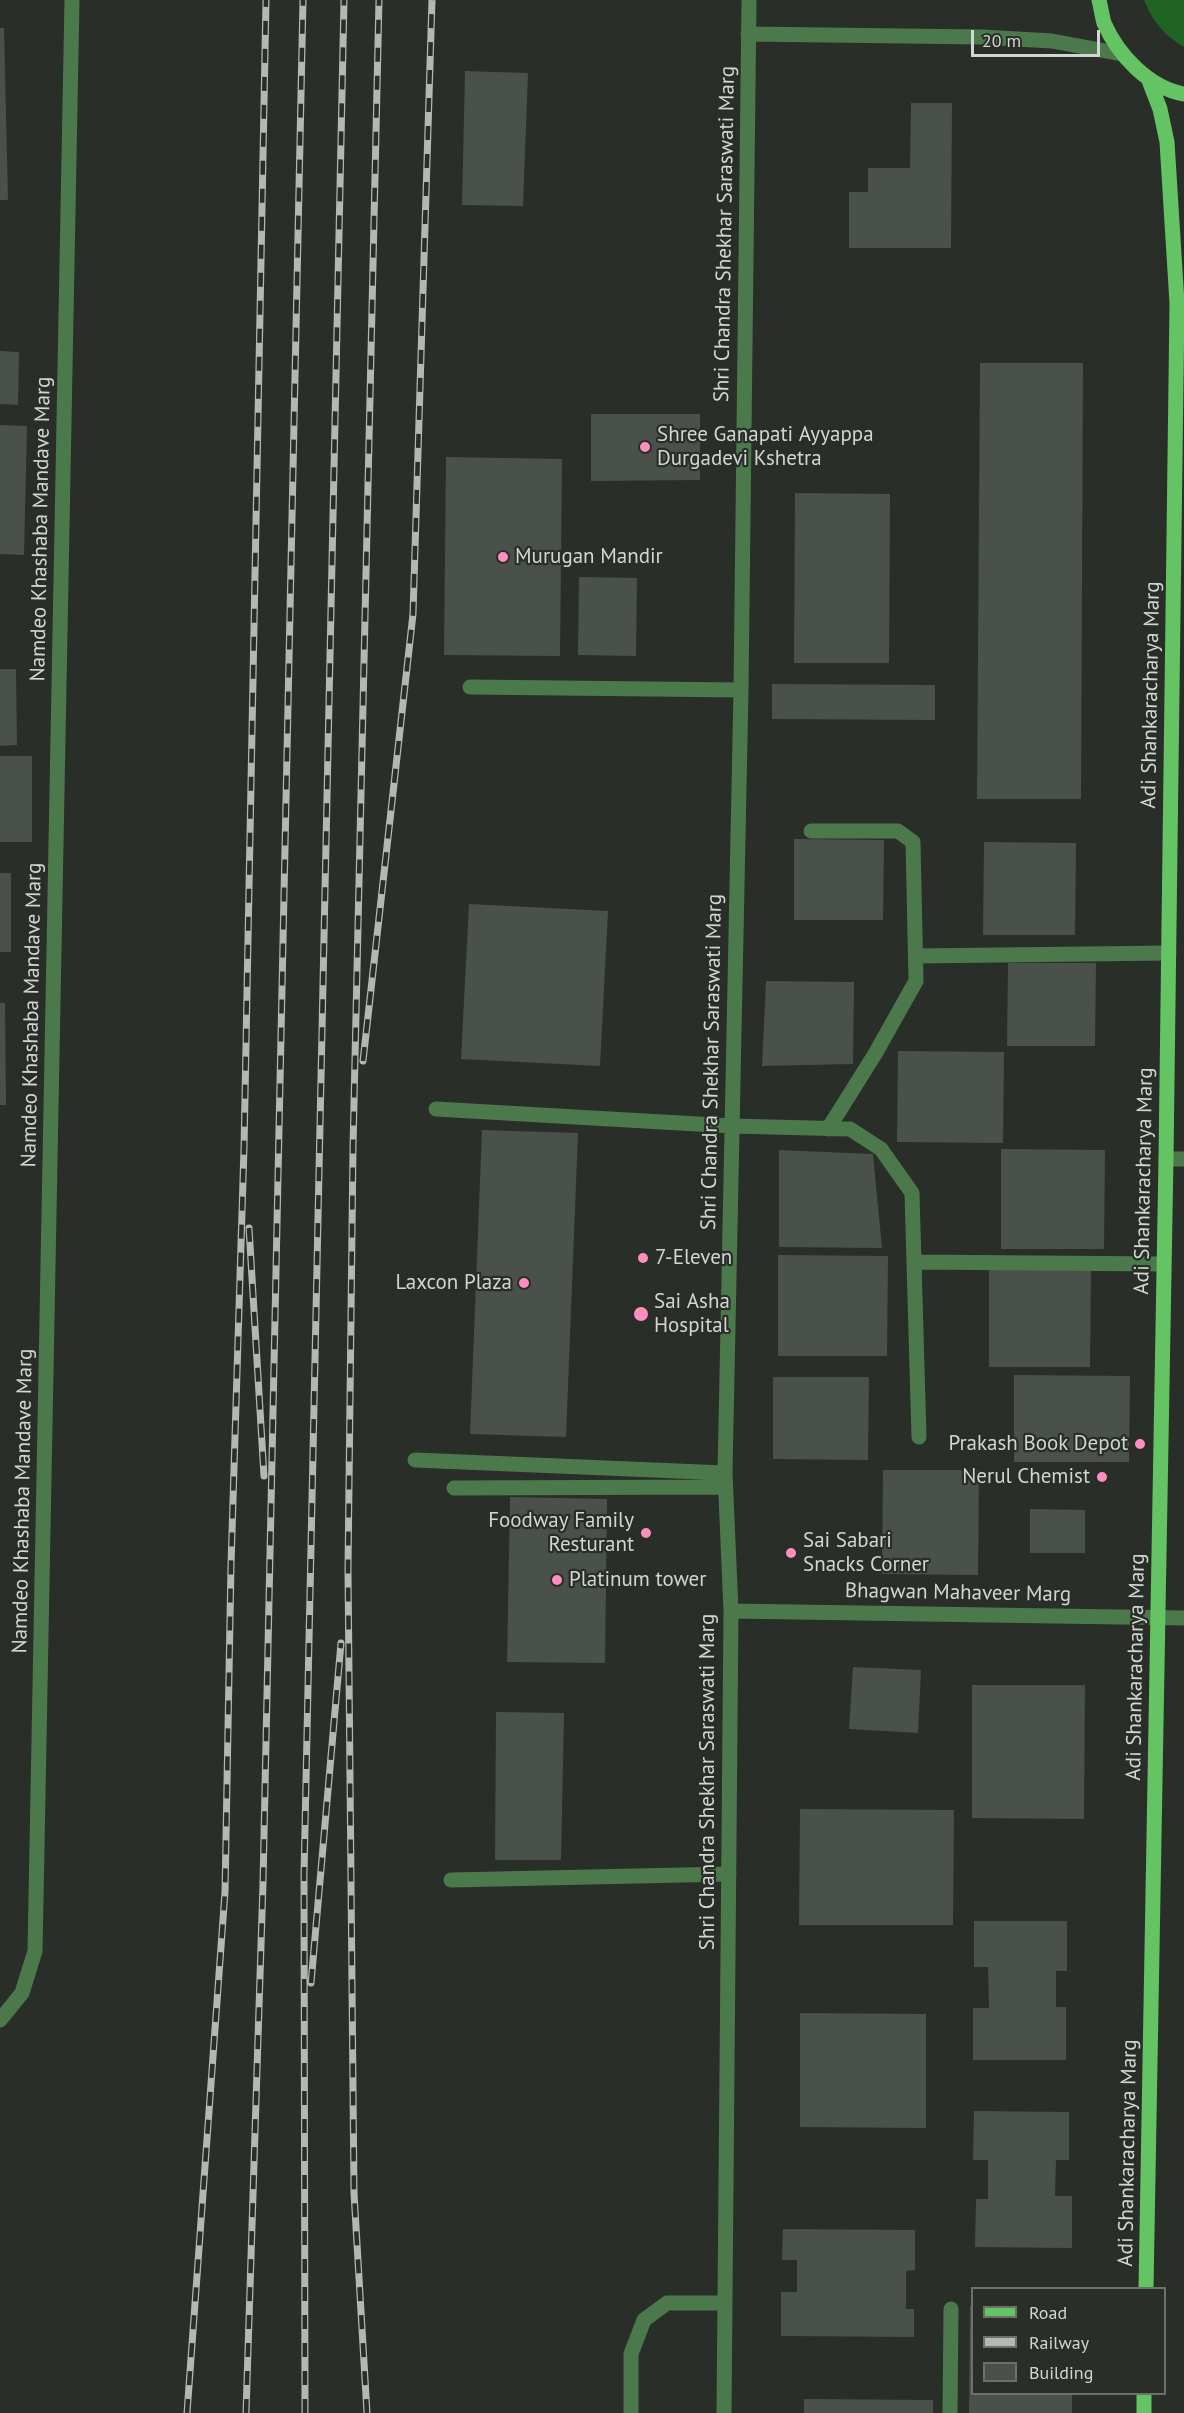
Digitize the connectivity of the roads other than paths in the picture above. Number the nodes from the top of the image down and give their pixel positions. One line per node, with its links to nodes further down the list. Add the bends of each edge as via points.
1 (72, 0): 29 (street, Namdeo Khashaba Mandave Marg, via 35,1951 22,1993)
2 (748, 0): 4 (street, Shri Chandra Shekhar Saraswati Marg)
3 (1099, 0): 5 (main road, via 1104,23)
4 (748, 34): 5 (street, via 1052,41); 9 (street, Shri Chandra Shekhar Saraswati Marg)
5 (1122, 54): 6 (main road)
6 (1148, 78): 7 (main road); 11 (main road, Adi Shankaracharya Marg, via 1167,142 1177,303)
7 (1184, 94)
8 (470, 687): 9 (street)
9 (741, 690): 14 (street, Shri Chandra Shekhar Saraswati Marg)
10 (811, 831): 12 (street, via 898,831 913,842)
11 (1168, 953): 12 (street); 16 (main road, Adi Shankaracharya Marg)
12 (916, 956): 15 (street, via 916,981)
13 (436, 1109): 14 (street)
14 (732, 1126): 15 (street); 22 (street, Shri Chandra Shekhar Saraswati Marg)
15 (828, 1129): 18 (street, via 850,1130 881,1149 912,1192)
16 (1166, 1159): 17 (street); 19 (main road, Adi Shankaracharya Marg)
17 (1184, 1159)
18 (914, 1262): 19 (street); 20 (street)
19 (1163, 1264): 25 (main road, Adi Shankaracharya Marg)
20 (919, 1437)
21 (416, 1460): 22 (street)
22 (725, 1480): 23 (street); 24 (street, Shri Chandra Shekhar Saraswati Marg)
23 (454, 1488)
24 (730, 1611): 25 (street, Bhagwan Mahaveer Marg); 27 (street, Shri Chandra Shekhar Saraswati Marg)
25 (1159, 1617): 26 (street, Bhagwan Mahaveer Marg); 30 (main road, Adi Shankaracharya Marg)
26 (1184, 1618)
27 (729, 1874): 28 (street); 31 (street, Shri Chandra Shekhar Saraswati Marg)
28 (451, 1880)
29 (0, 2020)
30 (1146, 2287)
31 (725, 2303): 34 (street, via 667,2303 644,2320 631,2354); 35 (street, Shri Chandra Shekhar Saraswati Marg)
32 (951, 2309): 36 (street)
33 (1144, 2395): 37 (main road)
34 (631, 2413)
35 (724, 2413)
36 (950, 2413)
37 (1144, 2413)

